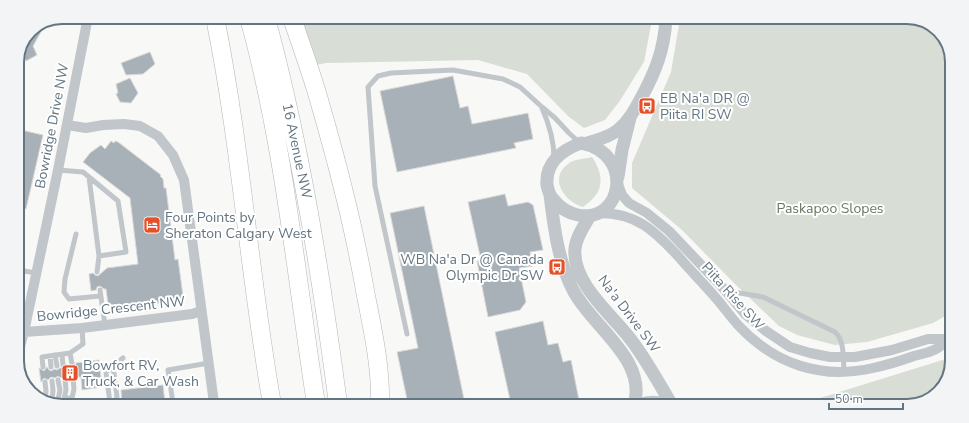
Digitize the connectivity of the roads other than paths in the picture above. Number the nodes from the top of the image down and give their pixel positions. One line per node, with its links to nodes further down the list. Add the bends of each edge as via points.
1 (87, 24): 9 (street, Bowridge Drive NW)
2 (216, 24): 56 (highway, via 244,192 258,319)
3 (250, 24): 57 (highway, 16 Avenue NW, via 278,148)
4 (268, 24): 58 (highway, 16 Avenue NW, via 284,89 310,216)
5 (294, 24): 59 (highway, via 321,106 352,227 376,353)
6 (666, 24): 8 (street, via 660,57 651,80)
7 (542, 107): 10 (lane); 11 (lane, via 554,145); 27 (lane, via 512,82 453,70 391,73 378,76 368,87 375,186)
8 (630, 117): 10 (street, via 606,138); 14 (street)
9 (67, 125): 12 (street, Bowridge Drive NW); 23 (street, Bowridge Crescent NW, via 86,128 124,124 140,126 158,136 173,155 184,180)
10 (583, 144): 11 (street, via 568,149); 14 (street, via 607,157)
11 (554, 159): 15 (street, via 547,177)
12 (58, 170): 13 (lane, via 83,172); 21 (street, Bowridge Drive NW)
13 (89, 177): 18 (lane); 18 (lane, via 118,201 126,252)
14 (618, 180): 16 (street, via 609,205); 22 (street, Piita Rise SW, via 622,195 669,231)
15 (550, 195): 16 (street, via 558,205 569,212); 60 (street, Na'a Drive SW, via 562,264 573,290 616,345 631,370 635,384)
16 (594, 214): 43 (street, Piita Rise SW, via 624,215 643,224 663,240 739,325 778,357 803,368); 61 (street, Na'a Drive SW, via 579,234 575,249 577,265 591,294 628,336)
17 (76, 234): 24 (lane, via 64,292 69,299 100,293)
18 (99, 256): 20 (lane)
19 (24, 271): 21 (lane)
20 (97, 272)
21 (37, 273): 26 (street, Bowridge Drive NW)
22 (725, 290): 34 (street, Piita Rise SW, via 745,314 790,346 810,353); 34 (lane, via 763,297 831,329 840,339)
23 (201, 311): 24 (street, Bowridge Crescent NW); 36 (street, Bowridge Crescent NW)
24 (105, 325): 25 (street, Bowridge Crescent NW)
25 (82, 328): 26 (street, Bowridge Crescent NW); 30 (lane, via 83,344)
26 (24, 332)
27 (407, 334)
28 (945, 339): 34 (street, Piita Rise SW, via 928,339 892,350)
29 (945, 342): 43 (street, Piita Rise SW, via 935,350 883,366)
30 (70, 353): 32 (lane); 37 (lane)
31 (56, 355): 32 (lane); 33 (lane); 39 (lane)
32 (62, 355): 38 (lane)
33 (50, 356): 41 (lane, via 42,357); 42 (lane)
34 (843, 357): 43 (lane)
35 (123, 358): 40 (lane)
36 (209, 363): 54 (lane, via 168,370); 55 (street, Bowridge Crescent NW)
37 (72, 364)
38 (63, 365)
39 (57, 366)
40 (113, 366): 52 (lane, via 106,372); 53 (lane)
41 (43, 367)
42 (51, 367)
43 (844, 373)
44 (73, 378): 45 (lane, via 72,398 66,399)
45 (65, 379)
46 (58, 380): 51 (lane)
47 (52, 381): 50 (lane)
48 (45, 382): 49 (lane)
49 (46, 395)
50 (52, 398)
51 (58, 399)
52 (109, 399)
53 (116, 399)
54 (172, 399)
55 (214, 399)
56 (271, 399)
57 (315, 399)
58 (337, 399)
59 (380, 399)
60 (635, 399)
61 (668, 399)

